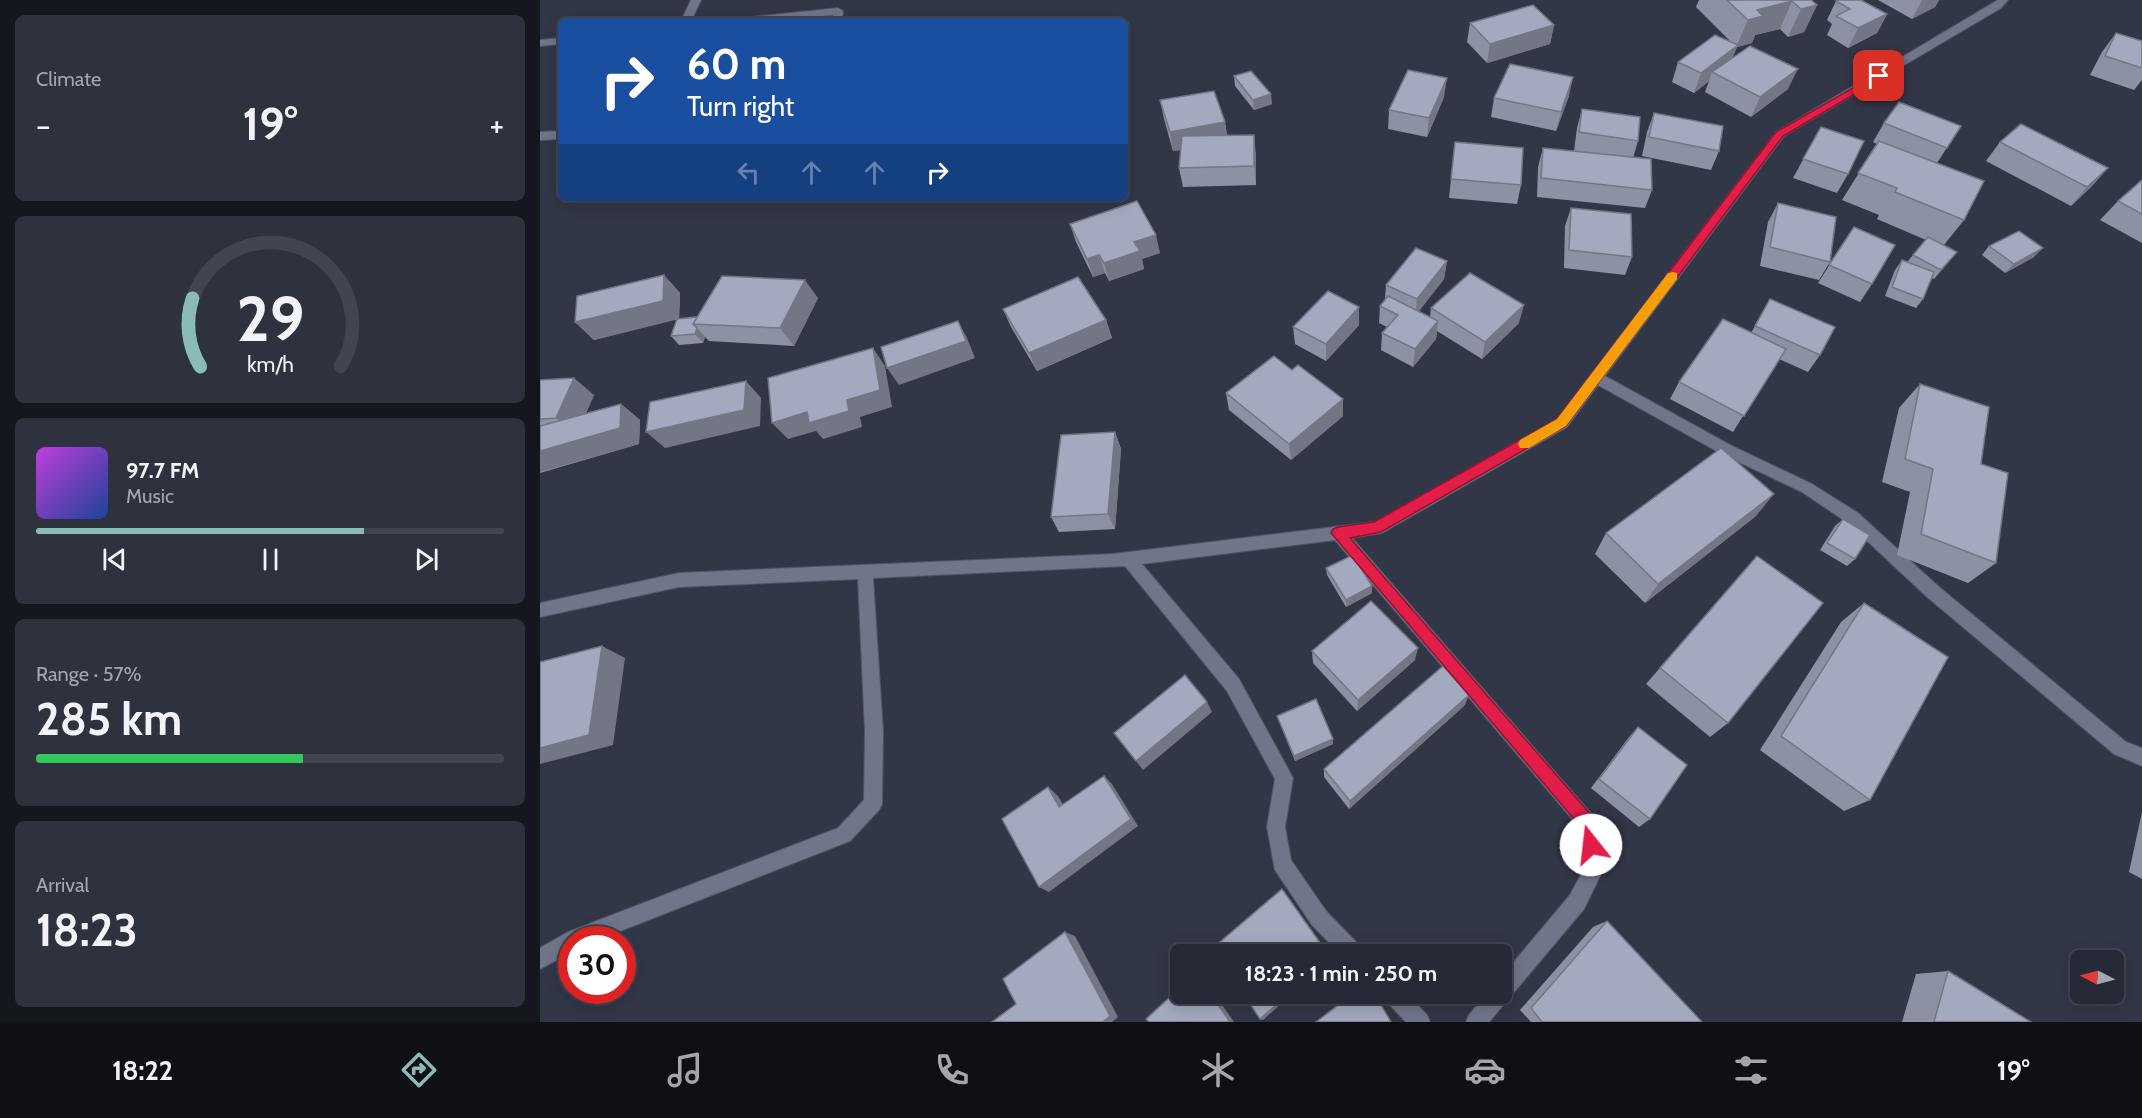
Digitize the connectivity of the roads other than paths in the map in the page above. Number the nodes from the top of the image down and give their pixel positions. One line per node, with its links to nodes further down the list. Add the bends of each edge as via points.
1 (696, 0): 3 (street)
2 (2003, 0): 10 (street, via 1780,134)
3 (687, 18)
4 (772, 18): 5 (street, via 838,11)
5 (837, 18)
6 (558, 41): 7 (street)
7 (540, 43)
8 (558, 135): 9 (street)
9 (540, 136)
10 (1596, 377): 11 (street, via 1562,423 1377,528); 15 (street, via 1725,449 1806,488 1853,518 1932,591 2120,748)
11 (1338, 533): 12 (street); 20 (street, via 1588,823 1595,868 1577,902)
12 (1128, 559): 13 (street); 17 (street, via 1233,685 1284,778 1276,827 1282,863 1319,918)
13 (865, 572): 14 (street, via 679,580); 16 (street, via 874,732 873,804 844,835)
14 (540, 610)
15 (2142, 757)
16 (609, 926)
17 (1344, 944)
18 (558, 949): 19 (street)
19 (540, 959)
20 (1512, 979)
21 (1403, 1004): 23 (street)
22 (1491, 1004): 24 (street)
23 (1420, 1022)
24 (1476, 1022)

